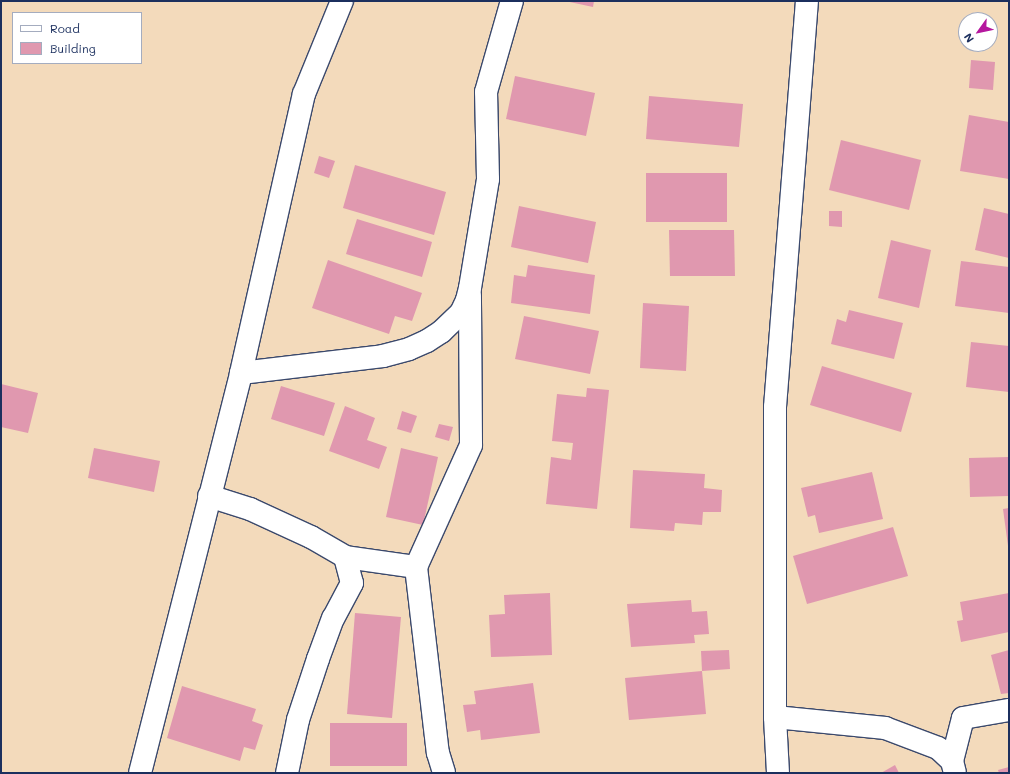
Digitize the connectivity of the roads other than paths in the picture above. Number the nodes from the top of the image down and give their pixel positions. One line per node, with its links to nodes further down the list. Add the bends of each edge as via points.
1 (342, 1): 5 (street, via 304,94)
2 (512, 1): 4 (street, via 486,92 488,179)
3 (807, 1): 10 (street, via 776,407)
4 (470, 288): 5 (street, via 460,313 441,332 409,349 353,361); 8 (street, via 471,445)
5 (241, 373): 6 (street)
6 (209, 496): 7 (street, via 250,509); 12 (street)
7 (345, 557): 8 (street); 13 (street, via 352,583 333,618 318,659 298,720)
8 (416, 567): 14 (street, via 438,753)
9 (1009, 710): 11 (street, via 963,718)
10 (774, 717): 11 (street, via 885,728 938,748); 15 (street)
11 (954, 767)
12 (140, 773)
13 (287, 773)
14 (444, 773)
15 (778, 773)

